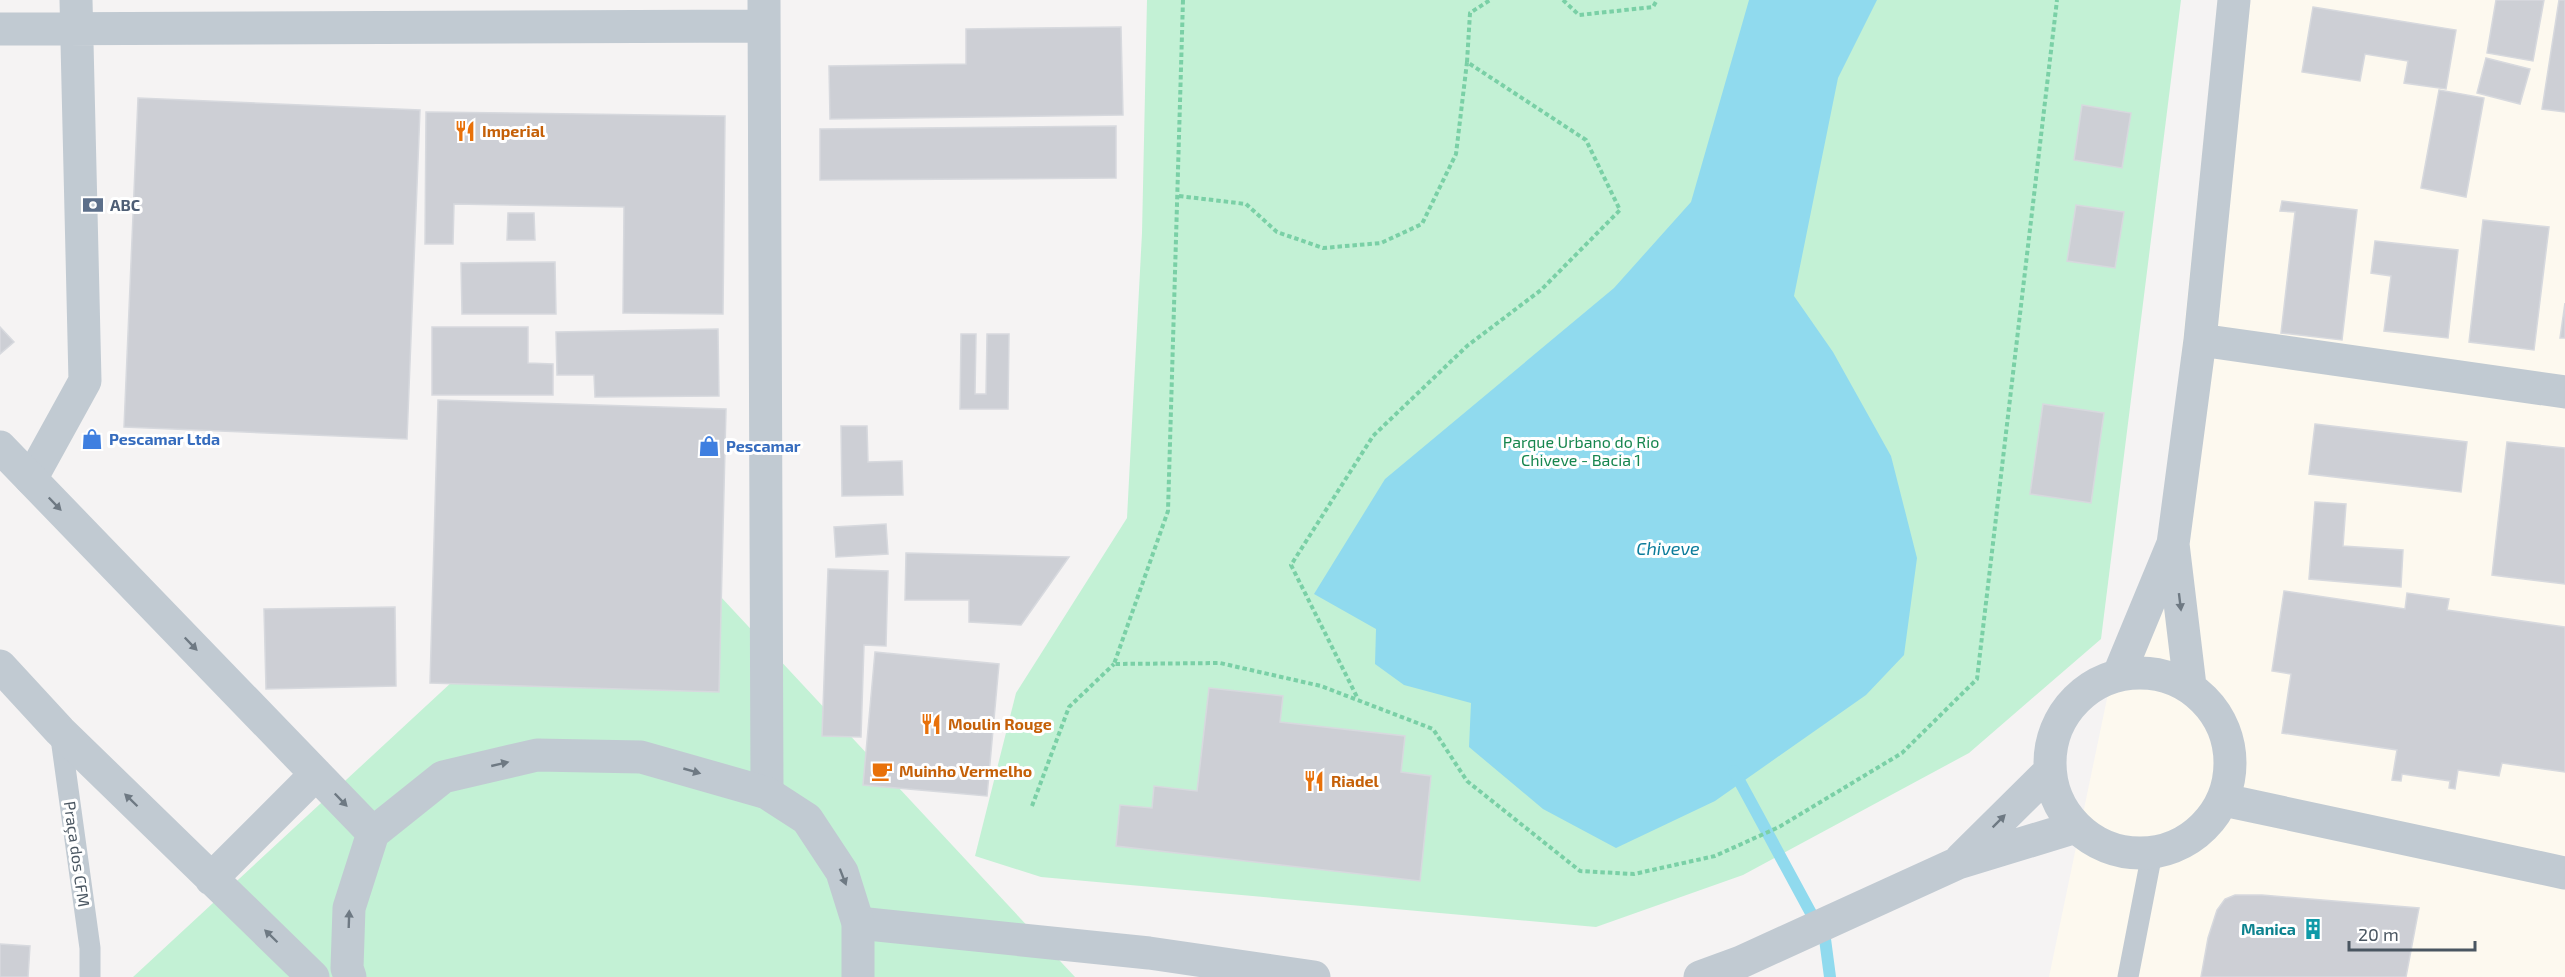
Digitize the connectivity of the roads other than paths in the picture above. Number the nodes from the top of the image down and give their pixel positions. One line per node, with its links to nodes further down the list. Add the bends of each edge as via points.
1 (2234, 0): 5 (street)
2 (764, 13): 3 (street); 16 (street)
3 (76, 14): 4 (street); 8 (street, via 85,381)
4 (0, 29)
5 (2200, 340): 6 (street); 9 (street)
6 (2565, 392)
7 (0, 447): 8 (street)
8 (31, 479): 15 (street, one-way to 15)
9 (2173, 544): 11 (street); 12 (street, one-way to 12)
10 (0, 666): 13 (street)
11 (2119, 674): 12 (street, via 2156,673); 14 (street, via 2081,693 2066,710 2053,739)
12 (2190, 686): 17 (street, via 2220,717 2232,758)
13 (60, 731): 23 (street, one-way to 13); 25 (lane, Praça dos CFM, via 90,948)
14 (2050, 771): 18 (street, via 2058,801); 21 (street, one-way to 14)
15 (316, 774): 19 (street, one-way to 19); 23 (street)
16 (767, 793): 19 (street, one-way to 16, via 443,777 537,755 641,757); 24 (street, one-way to 24, via 807,819 842,872)
17 (2224, 800): 20 (street, via 2207,825 2190,838); 22 (street)
18 (2076, 827): 20 (street, via 2111,848); 21 (street)
19 (373, 833): 27 (street, one-way to 19, via 350,908)
20 (2152, 853): 31 (lane)
21 (1958, 863): 30 (street)
22 (2565, 873)
23 (212, 879): 26 (street, one-way to 23)
24 (858, 923): 28 (street); 29 (street, via 1149,953)
25 (90, 977)
26 (313, 977)
27 (350, 977)
28 (858, 977)
29 (1314, 977)
30 (1700, 977)
31 (2128, 977)

